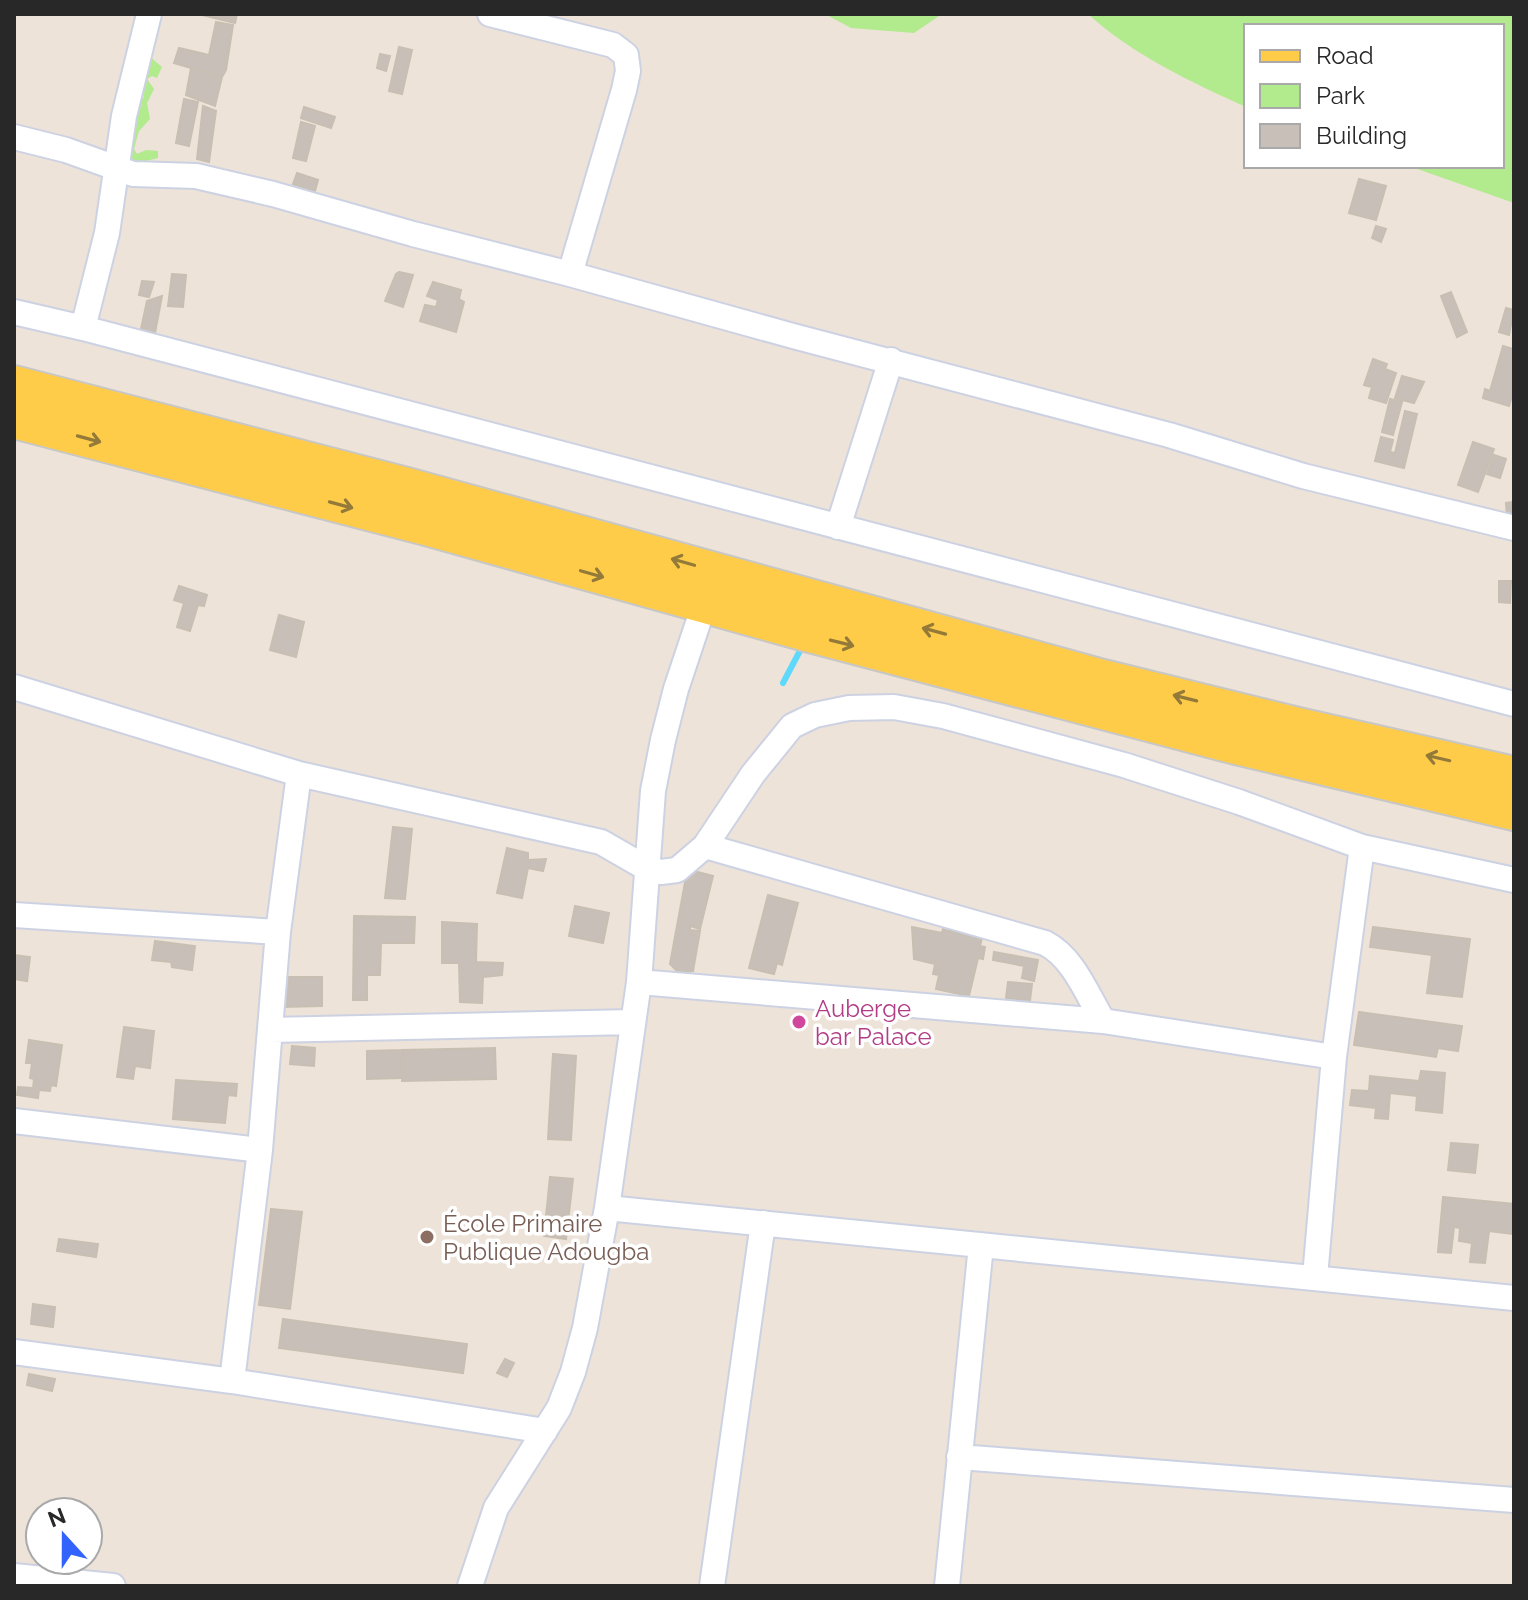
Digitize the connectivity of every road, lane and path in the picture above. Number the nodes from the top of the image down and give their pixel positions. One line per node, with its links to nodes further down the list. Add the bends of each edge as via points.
1 (149, 14): 4 (street)
2 (490, 14): 5 (street, via 613,45 626,55 624,90)
3 (14, 137): 4 (street)
4 (117, 170): 5 (street, via 196,176 247,187); 7 (street)
5 (570, 274): 8 (street)
6 (14, 312): 7 (street)
7 (83, 328): 11 (street)
8 (891, 360): 11 (street); 12 (street, via 1303,476)
9 (14, 384): 17 (main road, one-way to 9, via 1103,678)
10 (14, 420): 13 (main road, one-way to 13)
11 (838, 527): 15 (street)
12 (1514, 528)
13 (704, 605): 18 (main road, one-way to 18, via 1236,746); 21 (street, via 663,740 653,791)
14 (14, 687): 16 (street)
15 (1514, 704)
16 (299, 774): 21 (street, via 601,842); 24 (street)
17 (1514, 775)
18 (1514, 812)
19 (705, 846): 20 (street, via 792,726 849,708 894,707 1124,765); 21 (street, via 677,870); 26 (street, via 1045,943 1068,962)
20 (1362, 847): 22 (street); 29 (street)
21 (648, 869): 25 (street)
22 (1514, 880)
23 (14, 915): 24 (street)
24 (278, 932): 28 (street)
25 (639, 982): 26 (street); 27 (street)
26 (1103, 1021): 29 (street)
27 (632, 1022): 28 (street); 32 (street)
28 (270, 1030): 31 (street)
29 (1334, 1057): 35 (street)
30 (14, 1121): 31 (street)
31 (260, 1150): 38 (street)
32 (607, 1208): 33 (street); 39 (street, via 573,1372)
33 (763, 1223): 34 (street); 45 (street)
34 (981, 1245): 35 (street); 40 (street)
35 (1315, 1277): 36 (street)
36 (1514, 1298)
37 (14, 1352): 38 (street)
38 (232, 1381): 39 (street)
39 (545, 1431): 44 (street, via 496,1508)
40 (959, 1457): 41 (street); 46 (street)
41 (1514, 1500)
42 (14, 1576): 43 (street)
43 (113, 1586)
44 (470, 1586)
45 (712, 1586)
46 (947, 1586)

